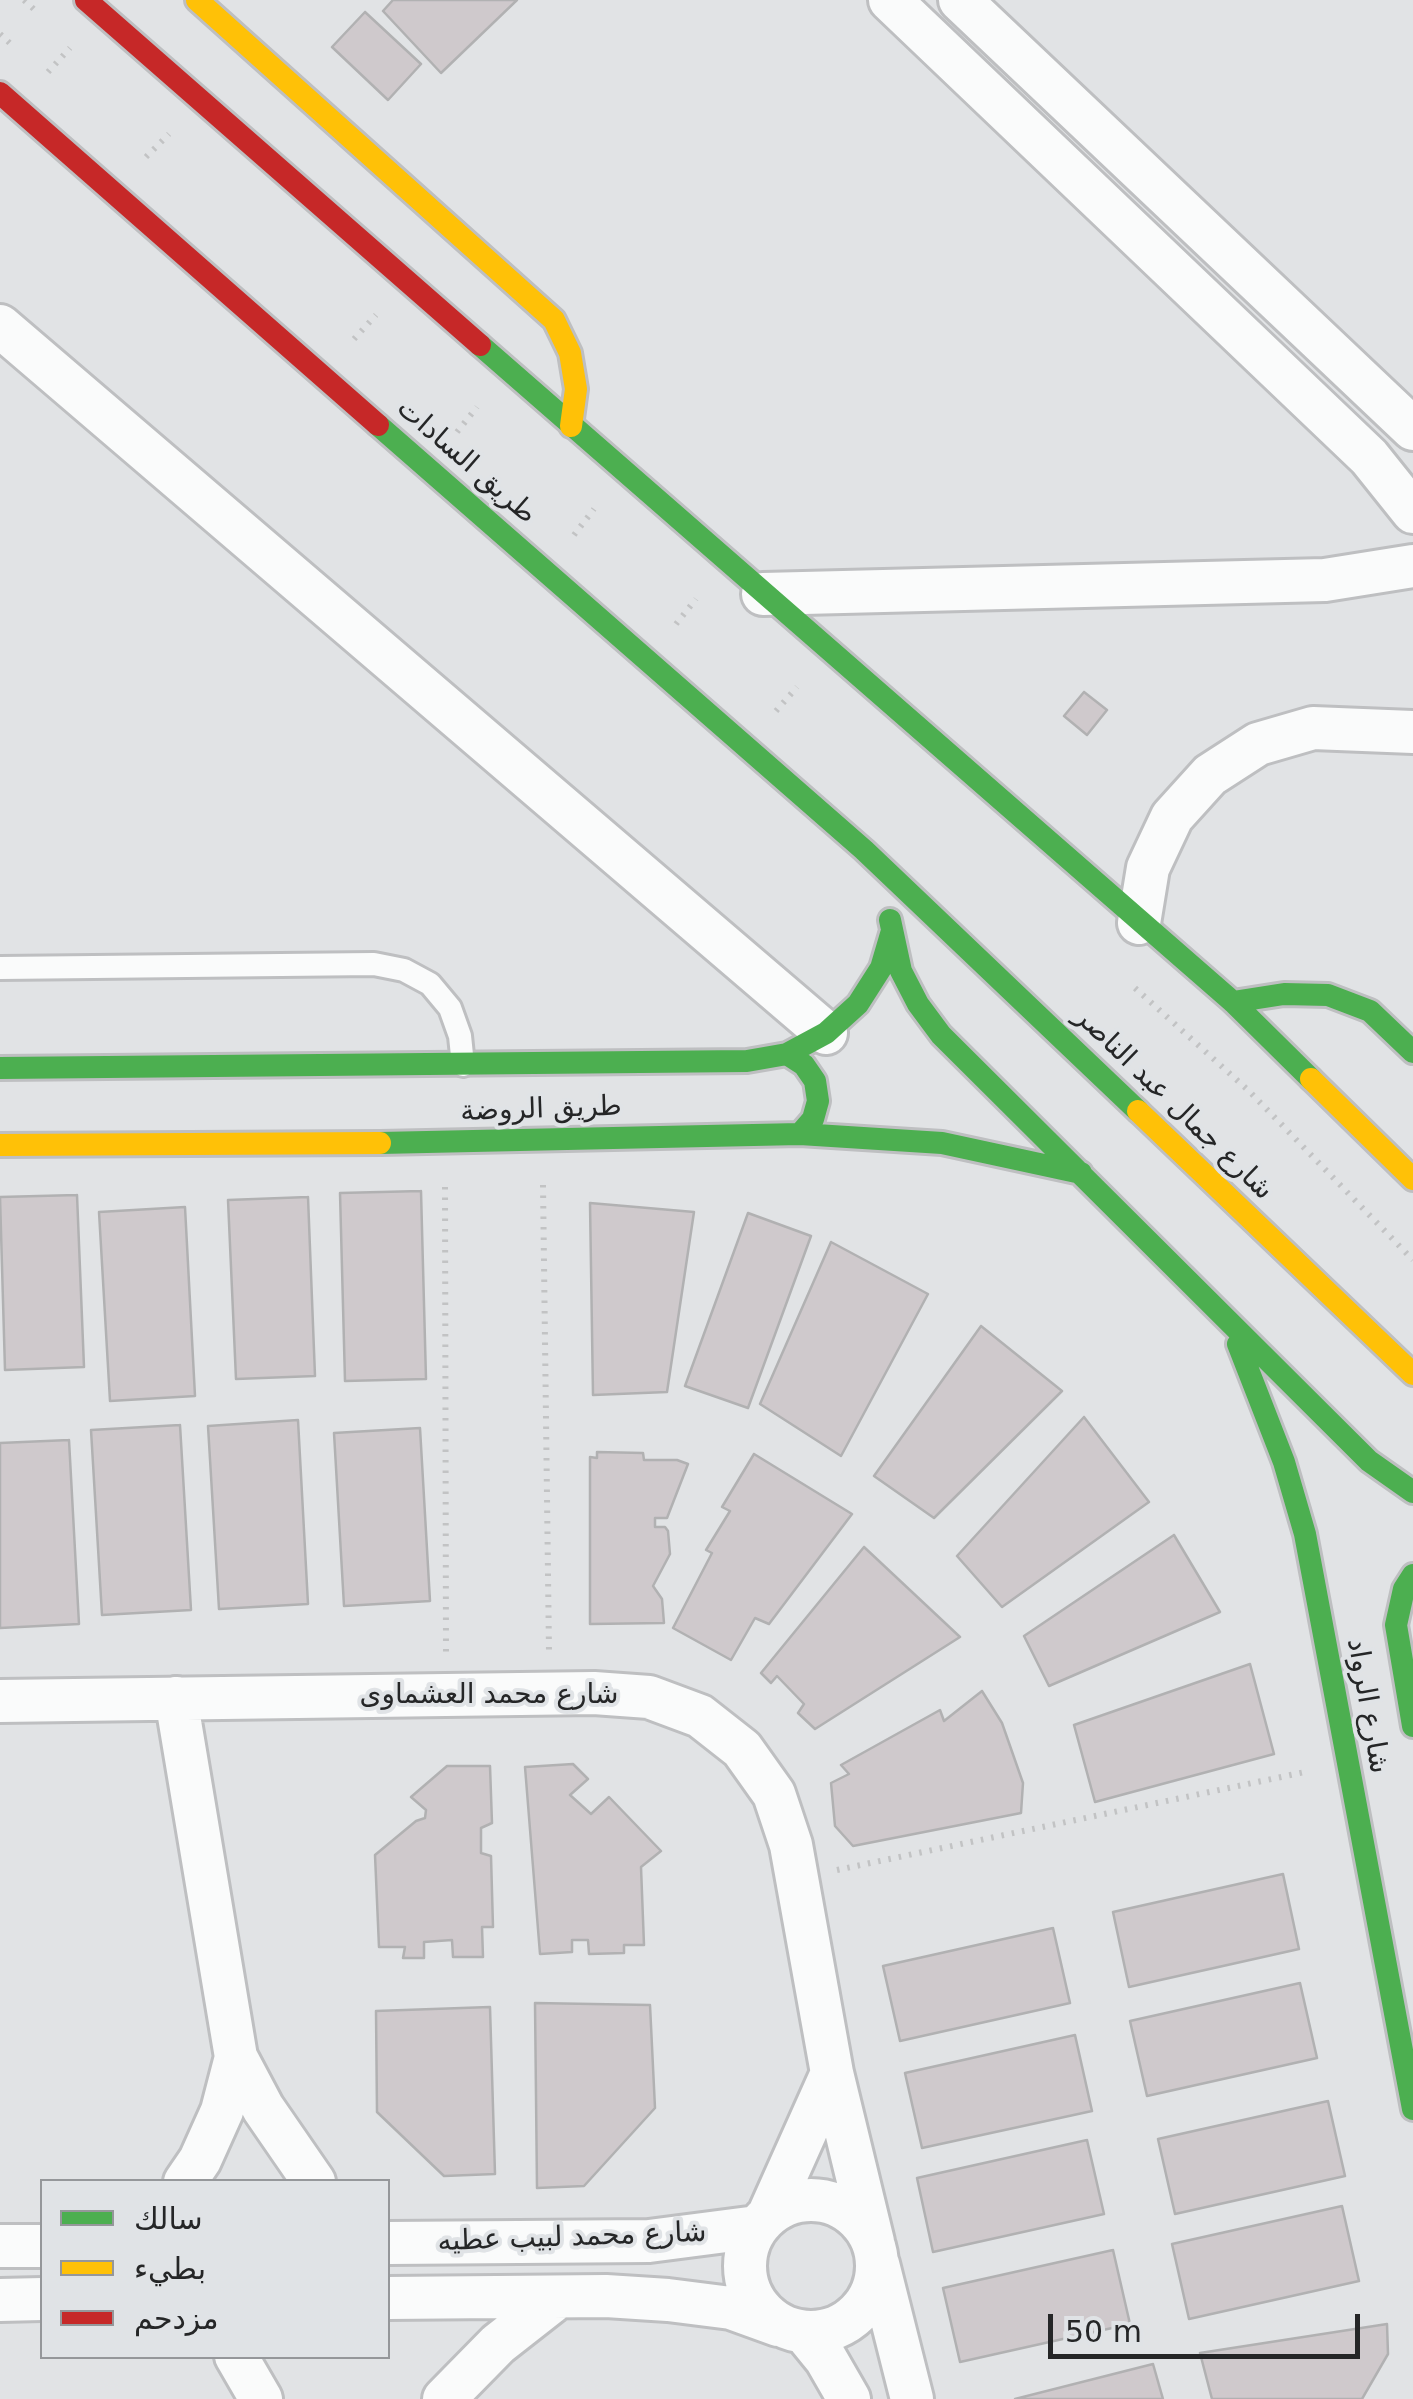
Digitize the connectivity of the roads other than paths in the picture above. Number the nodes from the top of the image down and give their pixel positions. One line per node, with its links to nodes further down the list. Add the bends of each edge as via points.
1 (197, 0): 7 (street, via 554,320 570,354 576,390)
2 (890, 0): 9 (street, via 1369,456)
3 (960, 0): 8 (street)
4 (94, 7): 7 (street)
5 (5, 103): 13 (street, طريق السادات)
6 (0, 326): 18 (street)
7 (571, 426): 11 (street)
8 (1413, 429)
9 (1413, 512)
10 (1413, 566): 11 (street, via 1325,580)
11 (763, 594): 14 (street)
12 (1413, 732): 14 (street, via 1313,728 1258,744 1210,775 1172,817 1148,868)
13 (891, 877): 15 (street); 28 (street, شارع جمال عبد الناصر)
14 (1139, 924): 17 (street)
15 (891, 934): 18 (street, طريق الروضة, via 858,1004); 25 (street, via 901,970 941,1035)
16 (0, 968): 21 (lane, via 374,964 404,970 430,984 450,1008)
17 (1233, 1002): 19 (street, via 1328,996 1370,1011); 26 (street)
18 (826, 1033): 20 (street, طريق الروضة)
19 (1413, 1052)
20 (788, 1054): 21 (street, طريق الروضة, via 747,1061); 23 (street, via 804,1064 818,1100)
21 (463, 1065): 22 (street, طريق الروضة, via 269,1077)
22 (0, 1068)
23 (800, 1134): 24 (street, طريق الروضة, via 445,1143 132,1134); 25 (street, طريق الروضة, via 942,1143)
24 (0, 1145)
25 (1081, 1172): 27 (street)
26 (1413, 1179)
27 (1229, 1323): 29 (street, via 1368,1461); 32 (street, شارع الرواد, via 1295,1498)
28 (1413, 1374)
29 (1413, 1492)
30 (1413, 1575): 31 (street, شارع الرواد, via 1396,1625)
31 (1400, 1662): 32 (street, via 1386,1650 1360,1649 1337,1664); 35 (street, شارع الرواد)
32 (1331, 1681): 38 (street, شارع الرواد)
33 (176, 1698): 34 (street, شارع محمد العشماوى); 36 (street); 37 (street, شارع محمد العشماوى, via 648,1697 700,1716 742,1750 774,1794 791,1845)
34 (0, 1701)
35 (1413, 1726)
36 (236, 2057): 39 (street, via 222,2110); 40 (street)
37 (832, 2073): 41 (street); 45 (street, شارع محمد العشماوى)
38 (1413, 2108)
39 (188, 2179)
40 (312, 2179)
41 (762, 2222): 42 (street, شارع محمد لبيب عطيه, via 648,2241); 45 (street, via 786,2205 827,2202 862,2224); 50 (street, via 748,2245 746,2283 766,2315)
42 (390, 2242)
43 (0, 2246): 44 (street)
44 (40, 2246)
45 (875, 2253): 50 (street, via 874,2286 848,2322 826,2330); 55 (street, شارع محمد العشماوى)
46 (558, 2297): 47 (street, شارع محمد لبيب عطيه); 50 (street, شارع محمد لبيب عطيه, via 731,2308); 53 (street)
47 (390, 2298)
48 (0, 2300): 49 (street)
49 (40, 2300)
50 (793, 2329): 54 (street, via 826,2359)
51 (238, 2359): 52 (street)
52 (261, 2399)
53 (444, 2399)
54 (850, 2399)
55 (912, 2399)

